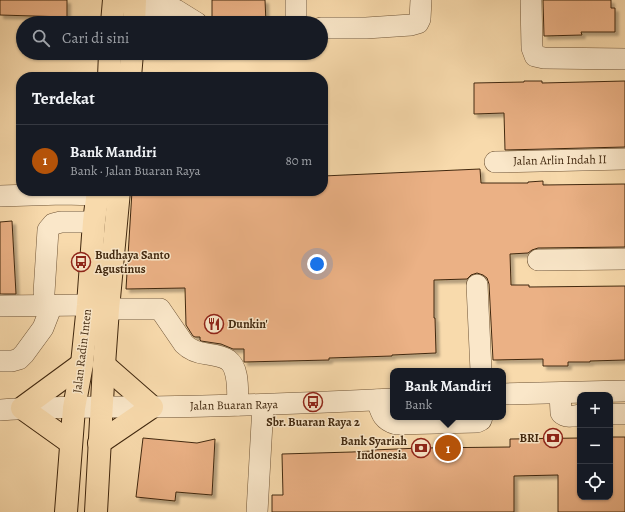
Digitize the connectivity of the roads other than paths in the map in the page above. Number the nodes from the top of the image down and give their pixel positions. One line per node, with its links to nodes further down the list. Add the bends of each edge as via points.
1 (114, 0): 6 (main road)
2 (296, 0): 8 (street)
3 (421, 0): 9 (street, via 418,23 366,28)
4 (531, 0): 10 (street, via 538,53)
5 (134, 10): 7 (street, via 156,6 176,10)
6 (113, 16)
7 (186, 16)
8 (296, 16)
9 (328, 28)
10 (625, 59)
11 (110, 60): 13 (main road)
12 (131, 60): 14 (main road)
13 (109, 72)
14 (130, 72)
15 (625, 159): 16 (street, Jalan Arlin Indah II)
16 (495, 162)
17 (16, 195): 18 (street)
18 (0, 196)
19 (98, 196): 21 (main road, Jalan Radin Inten)
20 (118, 196): 27 (main road, Jalan Radin Inten)
21 (94, 222): 25 (street, via 61,222 53,224 48,230); 27 (main road, Jalan Radin Inten)
22 (625, 259): 23 (street)
23 (538, 260)
24 (477, 285): 31 (street)
25 (48, 299): 26 (street); 27 (street); 28 (street, via 42,328 24,354 12,361)
26 (0, 306)
27 (98, 307): 29 (main road, Jalan Radin Inten); 30 (main road, Jalan Radin Inten); 36 (street, via 160,310 189,349 217,356 232,364 237,378)
28 (0, 361)
29 (82, 364): 40 (main road); 41 (main road, Jalan Radin Inten)
30 (104, 365): 38 (main road, Jalan Radin Inten); 39 (main road)
31 (480, 368)
32 (625, 391): 33 (street)
33 (560, 393): 34 (street); 45 (street, via 563,415)
34 (506, 394)
35 (385, 400): 37 (street, Jalan Buaran Raya); 46 (street, via 384,418 396,424)
36 (238, 405): 37 (street, Jalan Buaran Raya); 39 (street, Jalan Buaran Raya)
37 (263, 405): 51 (street)
38 (101, 407): 39 (street, Jalan Buaran Raya); 41 (street, Jalan Buaran Raya); 48 (main road, Jalan Radin Inten)
39 (152, 407): 48 (main road)
40 (22, 408): 41 (street, Jalan Buaran Raya); 42 (street, Jalan Buaran Raya); 47 (main road)
41 (74, 408): 47 (main road, Jalan Radin Inten)
42 (0, 410)
43 (613, 414): 44 (street)
44 (625, 414)
45 (577, 416)
46 (481, 420)
47 (71, 443): 49 (main road, Jalan Radin Inten)
48 (100, 443): 50 (main road, Jalan Radin Inten)
49 (66, 512)
50 (96, 512)
51 (257, 512)

